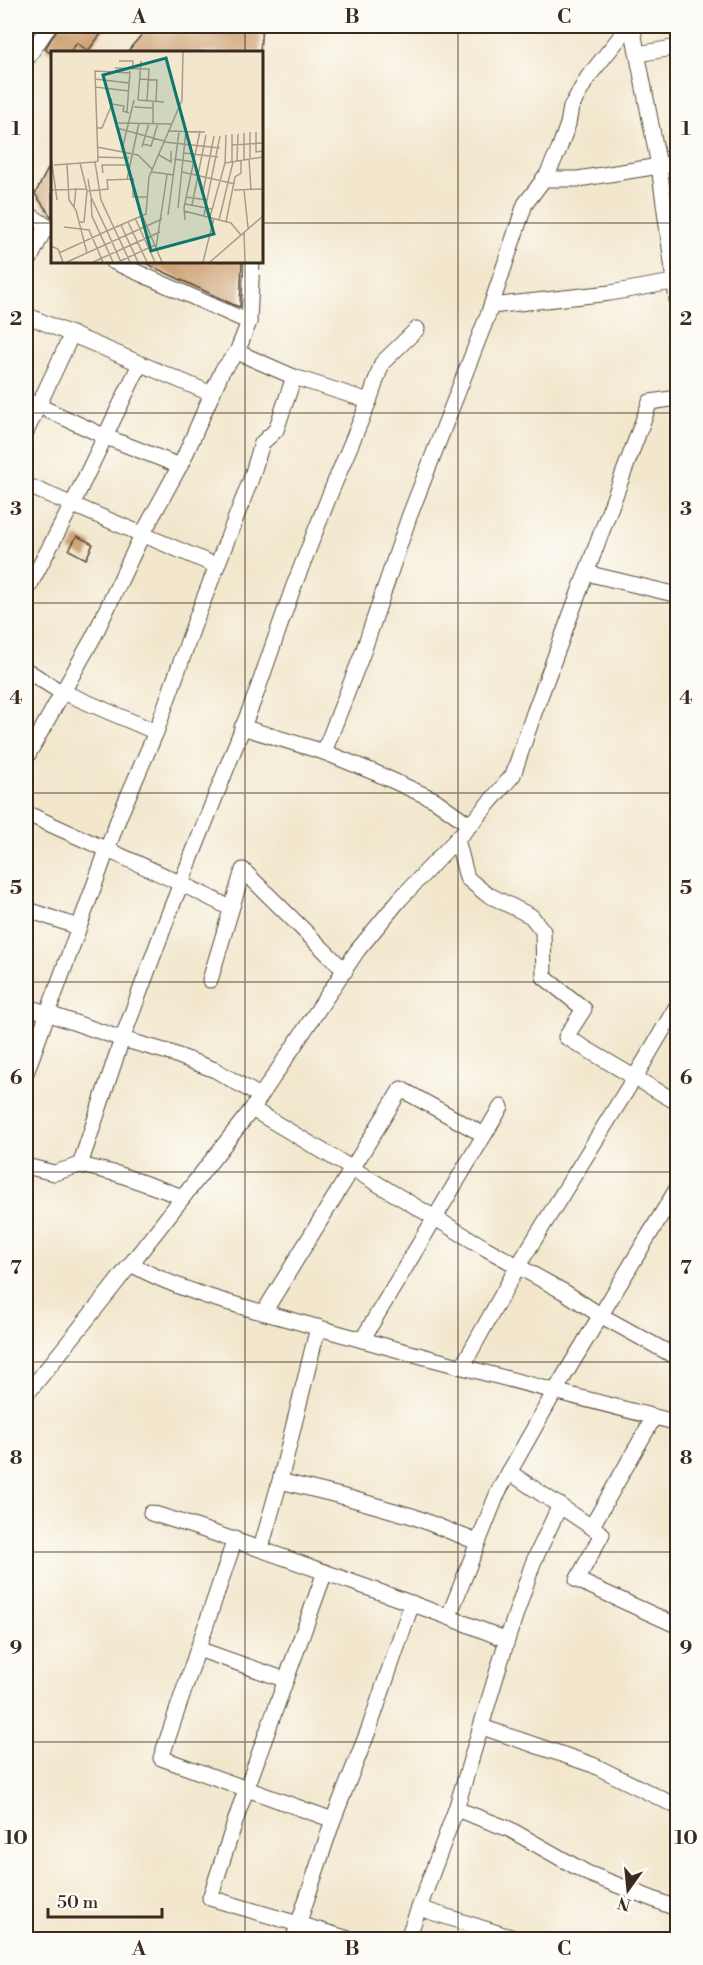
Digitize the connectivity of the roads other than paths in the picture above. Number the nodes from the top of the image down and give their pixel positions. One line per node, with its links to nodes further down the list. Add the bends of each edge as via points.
1 (49, 26): 5 (street)
2 (630, 26): 4 (street); 8 (street, via 588,77 571,107 559,149)
3 (678, 47): 4 (street)
4 (638, 54): 7 (street)
5 (26, 60)
6 (678, 163): 7 (street)
7 (659, 166): 8 (street, via 578,179); 14 (street)
8 (543, 178): 15 (street, via 525,204)
9 (26, 212): 10 (street)
10 (49, 228): 13 (street)
11 (114, 262): 18 (street)
12 (252, 262): 18 (street)
13 (26, 267)
14 (676, 281): 15 (street, via 610,293); 16 (street)
15 (491, 306): 42 (street)
16 (678, 308)
17 (26, 315): 20 (street)
18 (249, 322): 21 (street)
19 (417, 330): 26 (street, via 382,363)
20 (72, 334): 22 (street); 27 (street)
21 (237, 352): 23 (street); 24 (street, via 222,371)
22 (140, 364): 24 (street); 29 (street)
23 (294, 377): 26 (street); 34 (street, via 276,430 262,443)
24 (212, 394): 30 (street)
25 (678, 399): 35 (street, via 650,402)
26 (369, 401): 40 (street, via 325,504)
27 (32, 403): 28 (street); 29 (street)
28 (26, 432)
29 (106, 437): 30 (street); 32 (street)
30 (180, 466): 33 (street)
31 (26, 485): 32 (street)
32 (72, 505): 33 (street); 36 (street)
33 (142, 535): 34 (street); 39 (street)
34 (217, 566): 41 (street)
35 (586, 573): 37 (street); 45 (street, via 513,775)
36 (26, 592)
37 (678, 595)
38 (26, 670): 39 (street)
39 (63, 692): 41 (street); 43 (street)
40 (242, 728): 42 (street); 48 (street)
41 (156, 732): 47 (street)
42 (324, 752): 45 (street, via 435,800)
43 (26, 758)
44 (26, 813): 47 (street)
45 (470, 825): 46 (street)
46 (457, 839): 52 (street, via 400,899); 60 (street, via 467,878 485,893 531,916 543,931 544,977 584,1009 566,1037)
47 (107, 851): 48 (street); 51 (street)
48 (181, 882): 49 (street); 58 (street)
49 (230, 908): 52 (street, via 243,870); 53 (street)
50 (26, 909): 51 (street)
51 (78, 927): 56 (street)
52 (345, 970): 61 (street)
53 (210, 980)
54 (678, 1004): 57 (street)
55 (26, 1006): 56 (street)
56 (47, 1013): 58 (street); 59 (street)
57 (671, 1029): 60 (street)
58 (122, 1039): 61 (street, via 215,1071); 66 (street)
59 (26, 1073)
60 (634, 1077): 62 (street); 73 (street)
61 (260, 1096): 64 (street)
62 (678, 1103)
63 (501, 1107): 65 (street)
64 (252, 1109): 68 (street); 70 (street)
65 (484, 1135): 68 (street, via 401,1089); 71 (street)
66 (80, 1165): 67 (street, via 54,1173); 70 (street)
67 (26, 1166)
68 (351, 1168): 71 (street); 74 (street)
69 (678, 1187): 75 (street)
70 (183, 1197): 72 (street)
71 (435, 1218): 73 (street); 77 (street)
72 (131, 1264): 74 (street, via 157,1279); 81 (street)
73 (518, 1266): 75 (street); 79 (street)
74 (264, 1312): 76 (street)
75 (600, 1315): 78 (street); 80 (street)
76 (318, 1327): 77 (street); 85 (street)
77 (362, 1340): 79 (street)
78 (678, 1358)
79 (462, 1367): 80 (street)
80 (555, 1391): 82 (street); 84 (street)
81 (26, 1395)
82 (654, 1417): 83 (street); 88 (street)
83 (678, 1424)
84 (510, 1472): 86 (street); 90 (street)
85 (280, 1481): 90 (street, via 412,1516); 91 (street)
86 (560, 1505): 88 (street); 96 (street, via 533,1563)
87 (151, 1513): 89 (street)
88 (592, 1526): 95 (street, via 602,1534 577,1580)
89 (235, 1539): 91 (street); 97 (street)
90 (477, 1542): 94 (street)
91 (261, 1548): 92 (street)
92 (325, 1572): 93 (street); 98 (street)
93 (412, 1603): 94 (street); 103 (street)
94 (449, 1616): 96 (street)
95 (678, 1626)
96 (507, 1640): 99 (street)
97 (198, 1649): 98 (street); 100 (street, via 161,1758)
98 (286, 1680): 100 (street)
99 (482, 1727): 101 (street, via 593,1765); 102 (street)
100 (246, 1789): 103 (street); 106 (street, via 210,1898)
101 (678, 1807)
102 (456, 1809): 104 (street); 105 (street, via 508,1829 587,1873)
103 (333, 1820): 106 (street)
104 (419, 1908): 109 (street); 110 (street)
105 (678, 1909)
106 (298, 1924): 107 (street); 108 (street)
107 (293, 1940)
108 (352, 1940)
109 (407, 1940)
110 (520, 1940)

